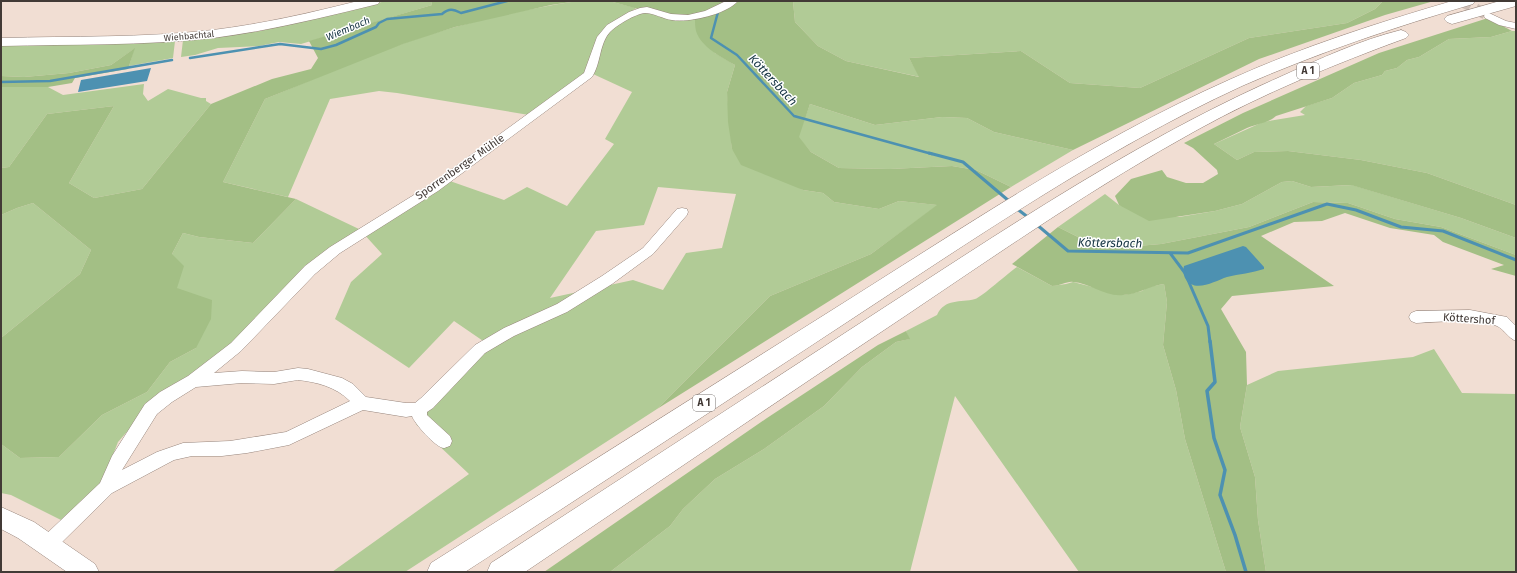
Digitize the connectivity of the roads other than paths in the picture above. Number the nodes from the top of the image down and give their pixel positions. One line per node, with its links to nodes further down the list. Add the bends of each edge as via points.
1 (374, 1): 7 (main road, Wiehbachtal, via 283,23 199,36)
2 (733, 1): 11 (street, Sporrenberger Mühle, via 688,18 678,18 649,9 632,12 604,33 588,75 434,188 359,234 321,261 248,335)
3 (1468, 1): 19 (highway, A 1, via 1358,35 1270,69 1208,97 1091,158 967,234)
4 (1516, 1): 20 (highway, A 1, via 1425,27 1319,66 1220,112 1112,171)
5 (1489, 16): 6 (street)
6 (1516, 26)
7 (1, 42)
8 (682, 212): 13 (street, via 648,250 607,280 562,308 509,332 480,349)
9 (1416, 317): 10 (street, Köttershof, via 1470,316 1502,321)
10 (1516, 335)
11 (193, 381): 12 (street, Sporrenberger Mühle, via 308,375 337,383); 15 (street, Sporrenberger Mühle, via 151,409 118,461)
12 (362, 403): 13 (street, via 406,410); 15 (street, Sporrenberger Mühle, via 288,438 223,449 175,452)
13 (418, 409): 14 (street, via 420,418)
14 (444, 441)
15 (106, 488): 17 (street, Sporrenberger Mühle)
16 (1, 517): 17 (main road)
17 (47, 545): 18 (main road)
18 (87, 572)
19 (441, 572)
20 (501, 572)

